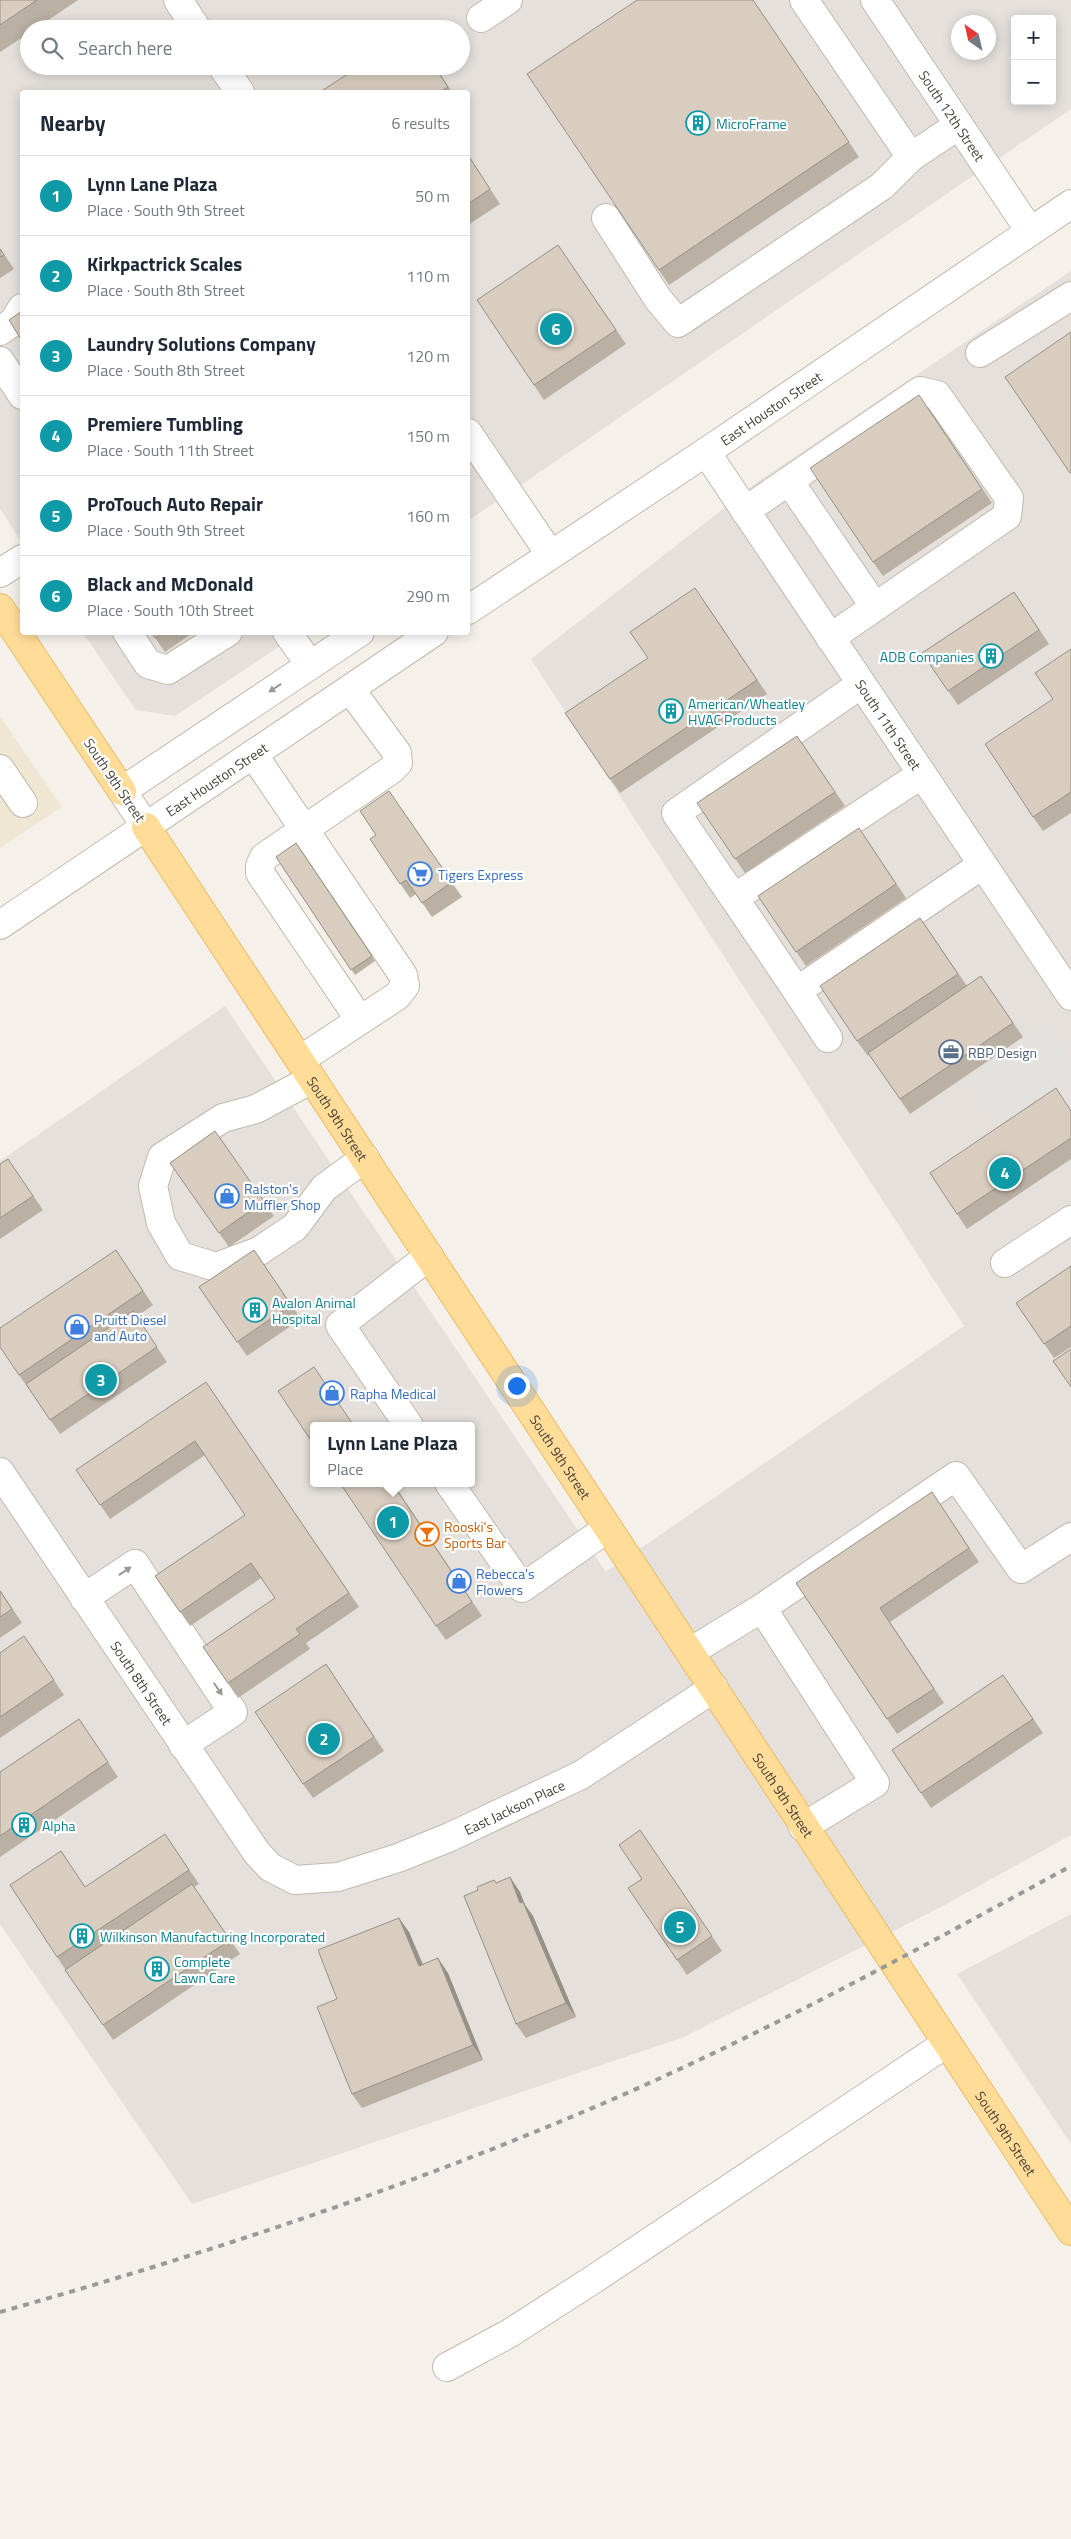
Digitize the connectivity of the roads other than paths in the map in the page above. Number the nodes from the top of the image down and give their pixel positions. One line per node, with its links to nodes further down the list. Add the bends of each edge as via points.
1 (178, 0): 6 (street)
2 (508, 0): 5 (street)
3 (804, 0): 10 (street)
4 (875, 0): 9 (street, South 12th Street)
5 (481, 18)
6 (191, 20)
7 (228, 75): 8 (street)
8 (239, 90)
9 (959, 124): 10 (street); 13 (street, South 12th Street)
10 (911, 157): 12 (street, via 882,186 678,322 658,299)
11 (1071, 204): 13 (street, East Houston Street)
12 (606, 218)
13 (1030, 231): 21 (street, East Houston Street)
14 (1071, 296): 17 (street)
15 (20, 311): 16 (street, via 13,322)
16 (0, 331)
17 (980, 354)
18 (0, 361): 19 (street)
19 (20, 392)
20 (470, 436): 24 (street)
21 (706, 452): 23 (street, South 11th Street); 24 (street, East Houston Street)
22 (789, 481): 23 (street); 29 (street); 29 (street, via 920,391 937,395 1009,498 1007,516)
23 (745, 511): 37 (street, South 11th Street)
24 (550, 554): 27 (street, East Houston Street)
25 (20, 560): 26 (street)
26 (0, 573)
27 (521, 574): 28 (street); 31 (street, East Houston Street)
28 (470, 586)
29 (875, 607): 37 (street)
30 (0, 608): 44 (main road, South 9th Street)
31 (470, 609)
32 (129, 635): 33 (street, via 148,664 168,670)
33 (223, 635)
34 (289, 635): 38 (street)
35 (355, 635): 38 (street)
36 (430, 635): 40 (street, East Houston Street)
37 (830, 638): 39 (street, South 11th Street)
38 (310, 665): 44 (street, one-way to 44)
39 (861, 684): 43 (street, South 11th Street); 49 (street, via 676,813)
40 (350, 689): 41 (street, East Houston Street); 47 (street, via 396,753 398,763)
41 (253, 754): 46 (street, East Houston Street); 47 (street)
42 (0, 769): 45 (street)
43 (922, 774): 48 (street, South 11th Street); 49 (street)
44 (122, 791): 46 (street, South 9th Street)
45 (23, 803)
46 (146, 826): 51 (street, East Houston Street); 56 (main road, South 9th Street)
47 (305, 830): 50 (street); 50 (street, via 264,857 260,873)
48 (982, 865): 52 (street); 53 (street, South 11th Street)
49 (734, 898): 52 (street)
50 (326, 912): 54 (street); 54 (street, via 403,975 405,986 397,996)
51 (0, 925)
52 (796, 991): 55 (street)
53 (1071, 996)
54 (360, 1020): 56 (street)
55 (828, 1038)
56 (306, 1069): 57 (main road, South 9th Street); 57 (street, via 256,1109 223,1118 162,1157 153,1186 161,1223 180,1256 216,1267 260,1250 295,1227 324,1188)
57 (364, 1158): 59 (main road, South 9th Street)
58 (1071, 1220): 60 (street)
59 (429, 1256): 61 (street, via 340,1326); 64 (main road, South 9th Street)
60 (1005, 1263)
61 (406, 1422)
62 (0, 1472): 66 (street, South 8th Street)
63 (452, 1487): 64 (street, via 522,1588)
64 (608, 1528): 68 (main road, South 9th Street)
65 (1071, 1537): 67 (street, via 1021,1569 956,1476)
66 (84, 1598): 70 (street, South 8th Street); 70 (street, one-way to 70, via 134,1564 233,1712)
67 (762, 1608): 68 (street); 71 (street, via 875,1783)
68 (690, 1652): 69 (main road, South 9th Street)
69 (714, 1688): 71 (main road, South 9th Street); 72 (street, East Jackson Place, via 581,1775 450,1837 360,1872)
70 (183, 1745): 72 (street, South 8th Street, via 257,1853 270,1867)
71 (804, 1827): 73 (main road, South 9th Street)
72 (295, 1880)
73 (947, 2043): 74 (main road, South 9th Street); 75 (street, via 594,2279 510,2333)
74 (1071, 2230)
75 (447, 2367)

